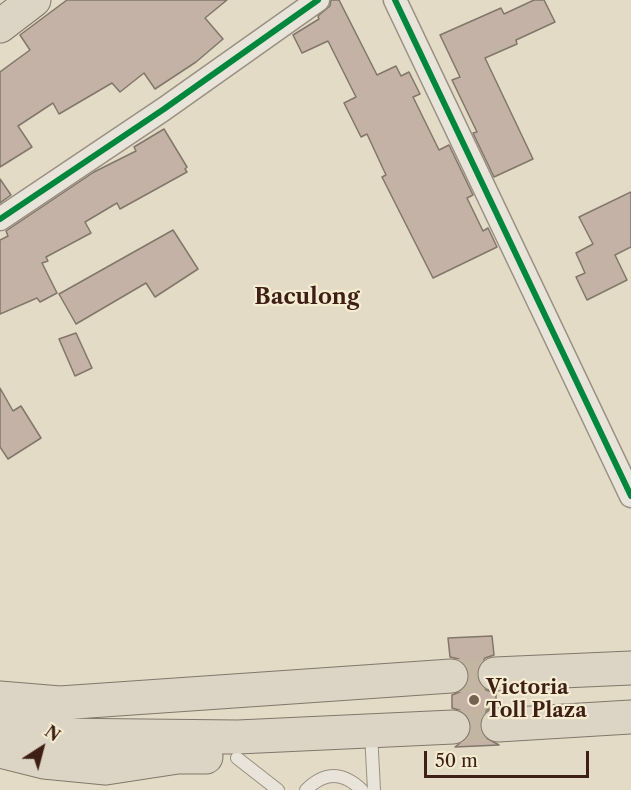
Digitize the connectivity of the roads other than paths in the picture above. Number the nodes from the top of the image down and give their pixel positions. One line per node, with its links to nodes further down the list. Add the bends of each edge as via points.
1 (318, 0): 3 (street)
2 (395, 0): 4 (street)
3 (0, 219)
4 (631, 496)
5 (631, 668): 6 (highway)
6 (495, 674)
7 (451, 676): 8 (highway, via 60,703)
8 (0, 698)
9 (631, 717): 10 (highway)
10 (498, 725)
11 (453, 727): 13 (highway)
12 (0, 729): 14 (highway, via 51,735)
13 (371, 732): 14 (highway); 20 (lane)
14 (281, 736): 16 (highway)
15 (0, 751): 16 (highway, via 44,762 106,768 178,757)
16 (237, 758): 17 (lane)
17 (278, 790)
18 (306, 790): 19 (lane, via 321,777 336,776 352,781)
19 (362, 790)
20 (374, 790)

